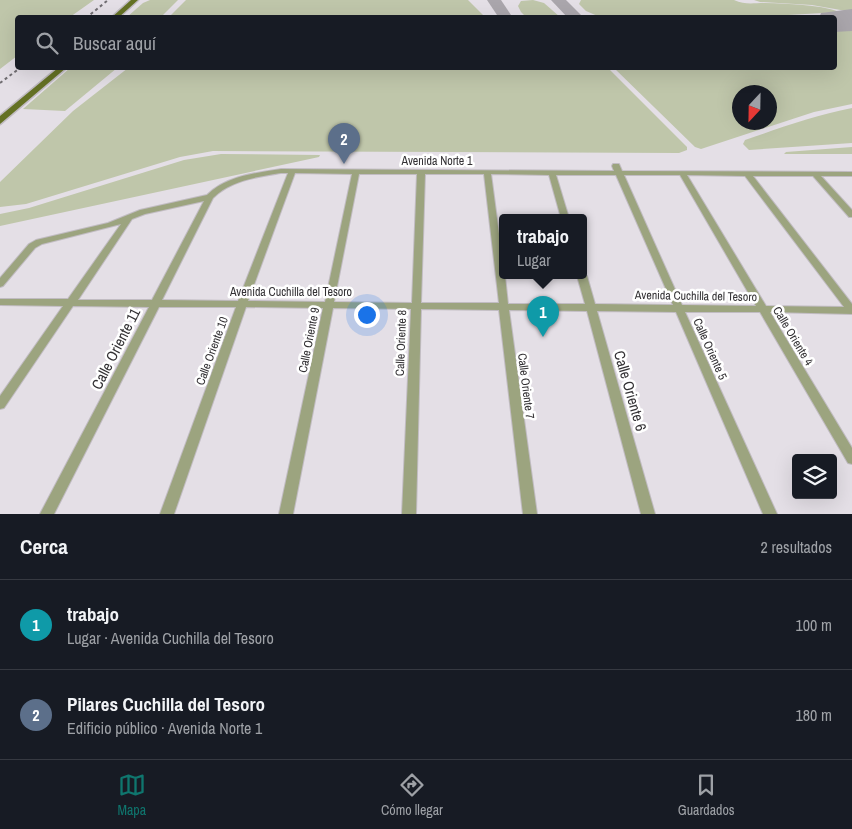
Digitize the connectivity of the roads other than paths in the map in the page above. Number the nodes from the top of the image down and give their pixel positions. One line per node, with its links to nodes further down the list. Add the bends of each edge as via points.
1 (135, 0): 3 (main road)
2 (142, 0): 4 (main road)
3 (118, 15)
4 (124, 15)
5 (53, 70): 7 (main road)
6 (60, 70): 8 (main road)
7 (0, 113)
8 (0, 121)
9 (618, 169): 14 (street, Avenida Norte 1); 15 (street, Avenida Norte 1); 35 (street, Calle Oriente 5)
10 (293, 170): 11 (street, Avenida Norte 1); 19 (street, Avenida Norte 1, via 230,183); 30 (street, Calle Oriente 10)
11 (356, 171): 12 (street, Avenida Norte 1); 31 (street, Calle Oriente 9)
12 (421, 172): 13 (street, Avenida Norte 1); 32 (street, Calle Oriente 8)
13 (487, 172): 14 (street, Avenida Norte 1); 23 (street, Calle Oriente 7)
14 (552, 172): 20 (street)
15 (682, 173): 16 (street, Avenida Norte 1); 36 (street, Calle Oriente 4)
16 (748, 174): 17 (street, Avenida Norte 1); 37 (street)
17 (815, 174): 18 (street, Avenida Norte 1); 21 (street)
18 (852, 174)
19 (210, 197): 22 (street, Avenida Norte 1); 29 (street, Calle Oriente 11)
20 (564, 214)
21 (852, 214)
22 (129, 217): 26 (street, Avenida Norte 1, via 111,225 35,244); 28 (street)
23 (499, 273)
24 (500, 279): 33 (street, Calle Oriente 7)
25 (583, 279): 34 (street, Calle Oriente 6)
26 (0, 284)
27 (0, 302): 28 (street, Avenida Cuchilla del Tesoro)
28 (70, 303): 29 (street, Avenida Cuchilla del Tesoro); 38 (street)
29 (156, 303): 30 (street, Avenida Cuchilla del Tesoro); 40 (street, Calle Oriente 11)
30 (242, 304): 31 (street, Avenida Cuchilla del Tesoro); 41 (street, Calle Oriente 10)
31 (328, 304): 32 (street, Avenida Cuchilla del Tesoro); 42 (street, Calle Oriente 9)
32 (415, 306): 33 (street, Avenida Cuchilla del Tesoro); 43 (street, Calle Oriente 8)
33 (503, 307): 34 (street, Avenida Cuchilla del Tesoro); 44 (street, Calle Oriente 7)
34 (591, 308): 35 (street, Avenida Cuchilla del Tesoro); 45 (street, Calle Oriente 6)
35 (679, 309): 36 (street, Avenida Cuchilla del Tesoro); 46 (street, Calle Oriente 5)
36 (764, 310): 37 (street, Avenida Cuchilla del Tesoro); 39 (street, Calle Oriente 4)
37 (852, 310)
38 (0, 405)
39 (852, 460)
40 (47, 514)
41 (167, 514)
42 (286, 514)
43 (409, 514)
44 (530, 514)
45 (648, 514)
46 (770, 514)

